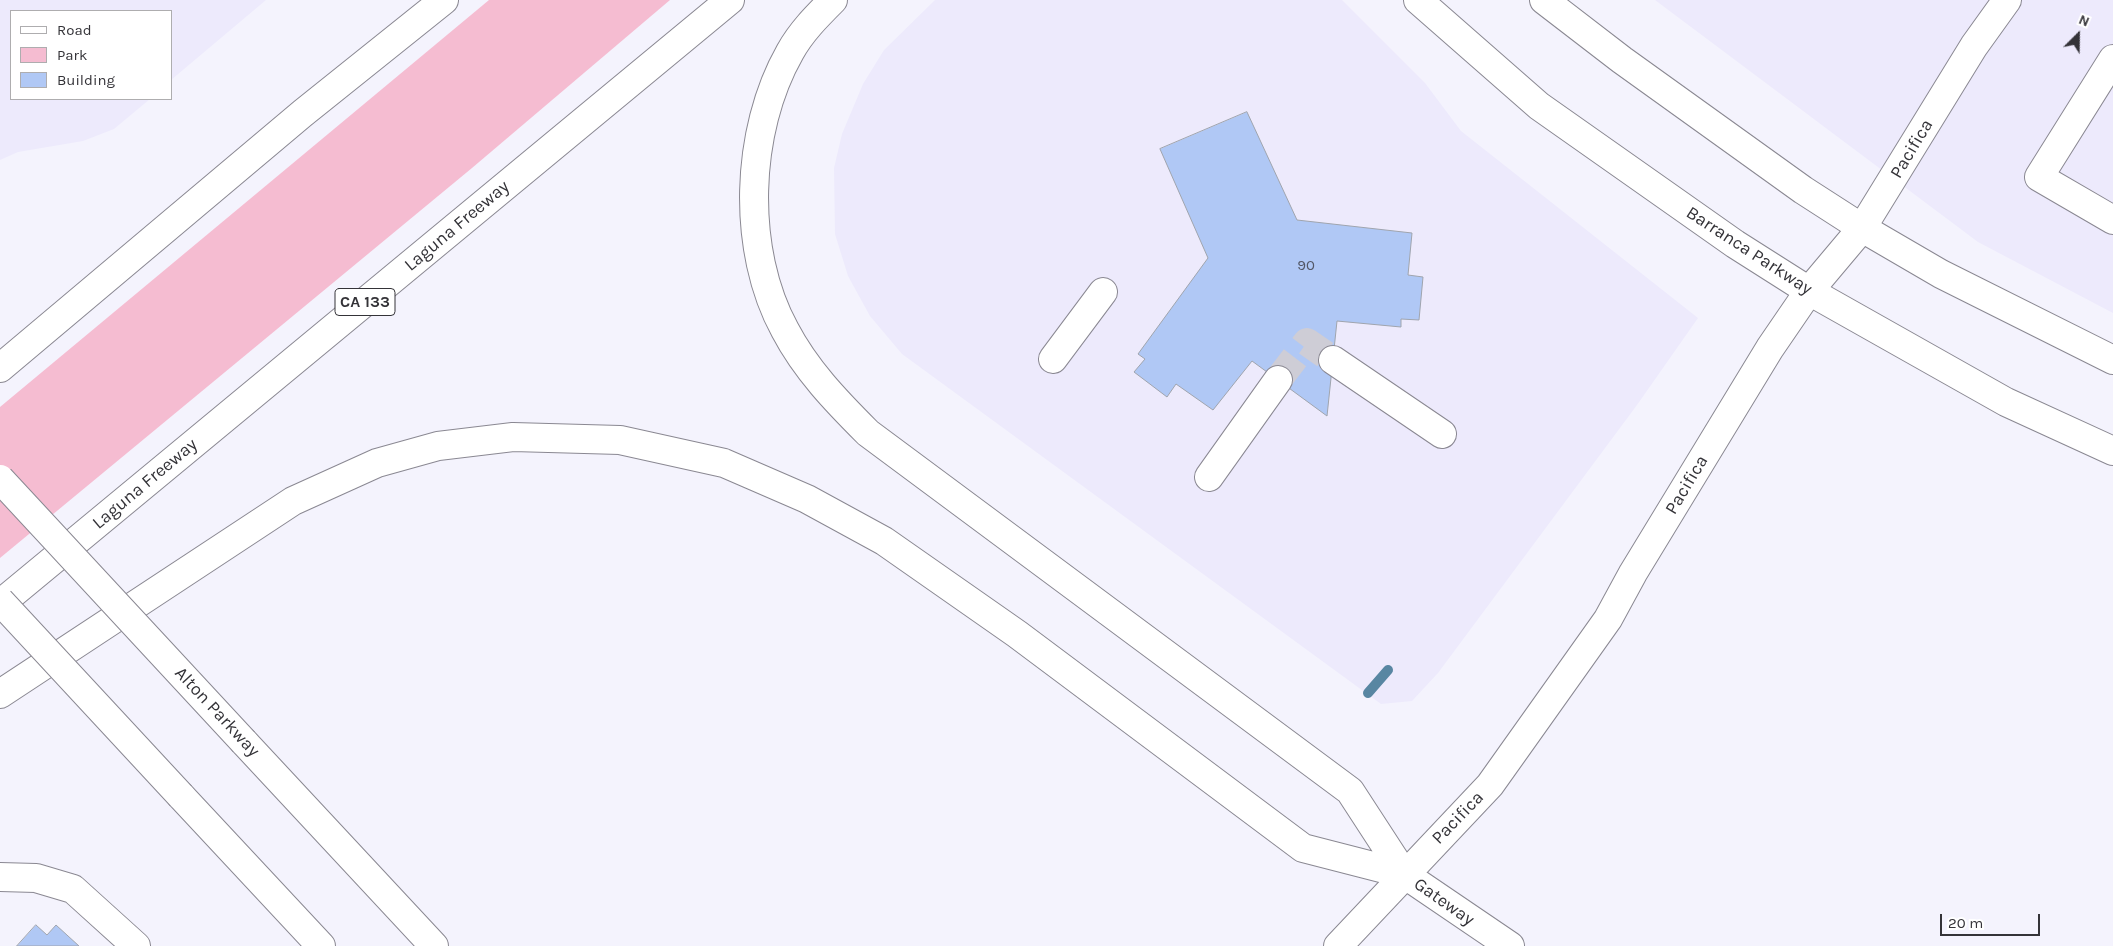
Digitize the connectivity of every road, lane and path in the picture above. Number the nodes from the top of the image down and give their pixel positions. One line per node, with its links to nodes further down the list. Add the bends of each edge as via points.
1 (424, 0): 9 (main road)
2 (444, 0): 9 (main road)
3 (730, 0): 23 (main road, Laguna Freeway / CA 133)
4 (833, 0): 25 (main road, via 790,52 772,93 759,142 753,197 756,235 767,284 784,328 803,361 826,391 868,433 1350,791)
5 (1418, 0): 12 (main road, Barranca Parkway, via 1539,106 1735,244)
6 (1544, 0): 11 (main road, via 1795,184)
7 (2006, 0): 11 (main road, Pacifica)
8 (2113, 59): 10 (main road, via 2039,177)
9 (303, 113): 17 (main road)
10 (2113, 220)
11 (1862, 228): 12 (main road, Pacifica); 16 (main road, via 1941,274)
12 (1810, 291): 20 (main road, Barranca Parkway, via 2006,402); 25 (main road, Pacifica, via 1760,364 1608,619 1490,785)
13 (1103, 292): 14 (main road)
14 (1053, 359)
15 (1333, 360): 19 (main road)
16 (2113, 360)
17 (0, 368)
18 (1278, 380): 21 (main road)
19 (1442, 434)
20 (2113, 451)
21 (1208, 477)
22 (0, 479): 29 (main road, Alton Parkway, bridge)
23 (0, 603): 28 (main road, bridge)
24 (0, 694): 25 (main road, via 293,500 377,463 438,446 513,437 620,440 724,463 807,498 884,541 1017,634 1303,848)
25 (1404, 874): 30 (main road, Pacifica); 31 (main road, Gateway)
26 (0, 877): 27 (main road, via 36,878 73,889)
27 (136, 946)
28 (322, 946)
29 (434, 946)
30 (1338, 946)
31 (1510, 946)

